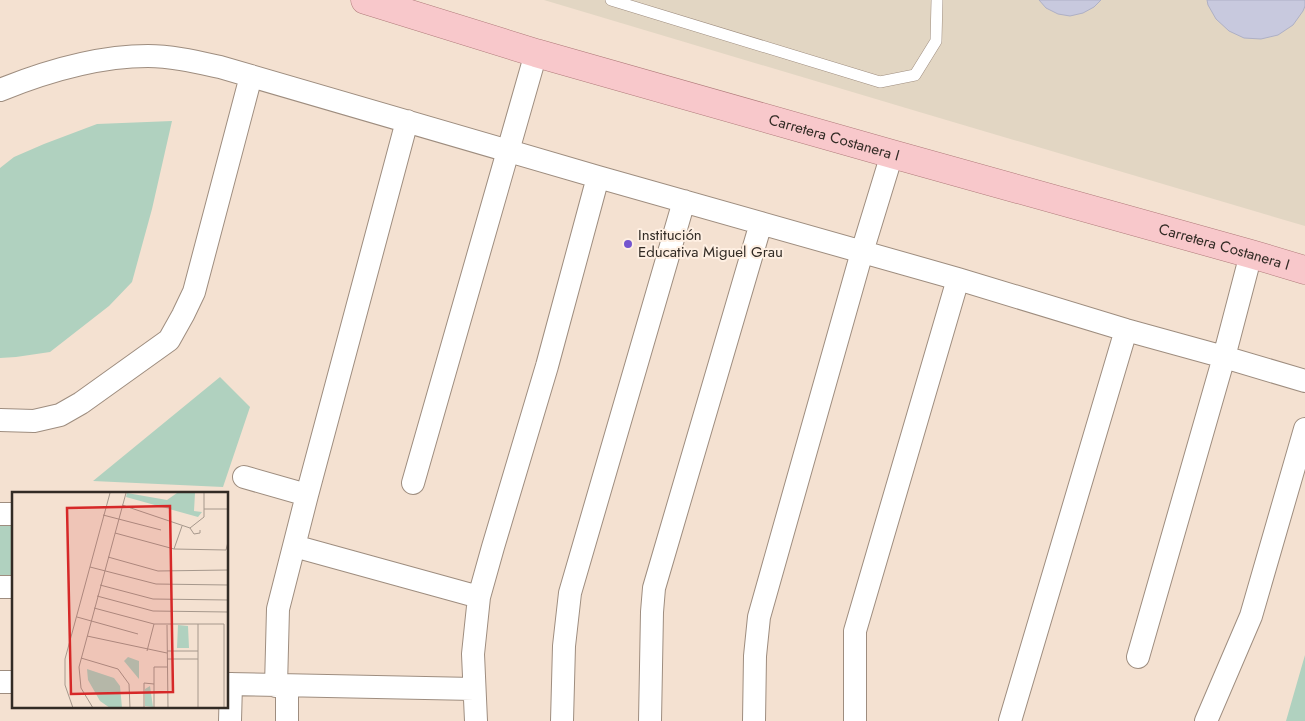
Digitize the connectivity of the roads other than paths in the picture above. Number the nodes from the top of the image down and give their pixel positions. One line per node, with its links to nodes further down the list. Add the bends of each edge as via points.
1 (365, 0): 4 (main road, Carretera Costanera I)
2 (611, 0): 3 (lane, via 880,82 915,75 936,41)
3 (937, 0)
4 (536, 52): 8 (street); 9 (main road, Carretera Costanera I)
5 (251, 76): 6 (street, via 220,67 150,56 82,64); 7 (street); 20 (street, via 194,292 168,340 60,415 34,421)
6 (0, 90)
7 (407, 120): 8 (street); 24 (street)
8 (508, 150): 10 (street); 23 (street)
9 (892, 154): 13 (street); 14 (main road, Carretera Costanera I)
10 (598, 176): 11 (street); 26 (street, via 547,366)
11 (684, 201): 12 (street); 34 (street, via 570,593 564,646)
12 (761, 223): 13 (street); 35 (street, via 654,588)
13 (862, 252): 16 (street); 36 (street, via 759,617)
14 (1251, 254): 15 (main road, Carretera Costanera I); 18 (street)
15 (1305, 270)
16 (958, 279): 17 (street); 37 (street, via 855,632)
17 (1126, 330): 18 (street); 38 (street)
18 (1224, 357): 19 (street); 27 (street)
19 (1305, 381)
20 (0, 420)
21 (1305, 430): 39 (street, via 1251,616)
22 (244, 477): 24 (street)
23 (413, 483)
24 (307, 495): 25 (street)
25 (294, 546): 26 (street); 29 (street, via 278,609)
26 (479, 597): 30 (street, via 473,654)
27 (1138, 657)
28 (229, 684): 29 (street); 31 (street)
29 (281, 686): 30 (street); 32 (street)
30 (474, 689): 33 (street)
31 (230, 721)
32 (287, 721)
33 (476, 721)
34 (562, 721)
35 (650, 721)
36 (754, 721)
37 (855, 721)
38 (1010, 721)
39 (1206, 721)

